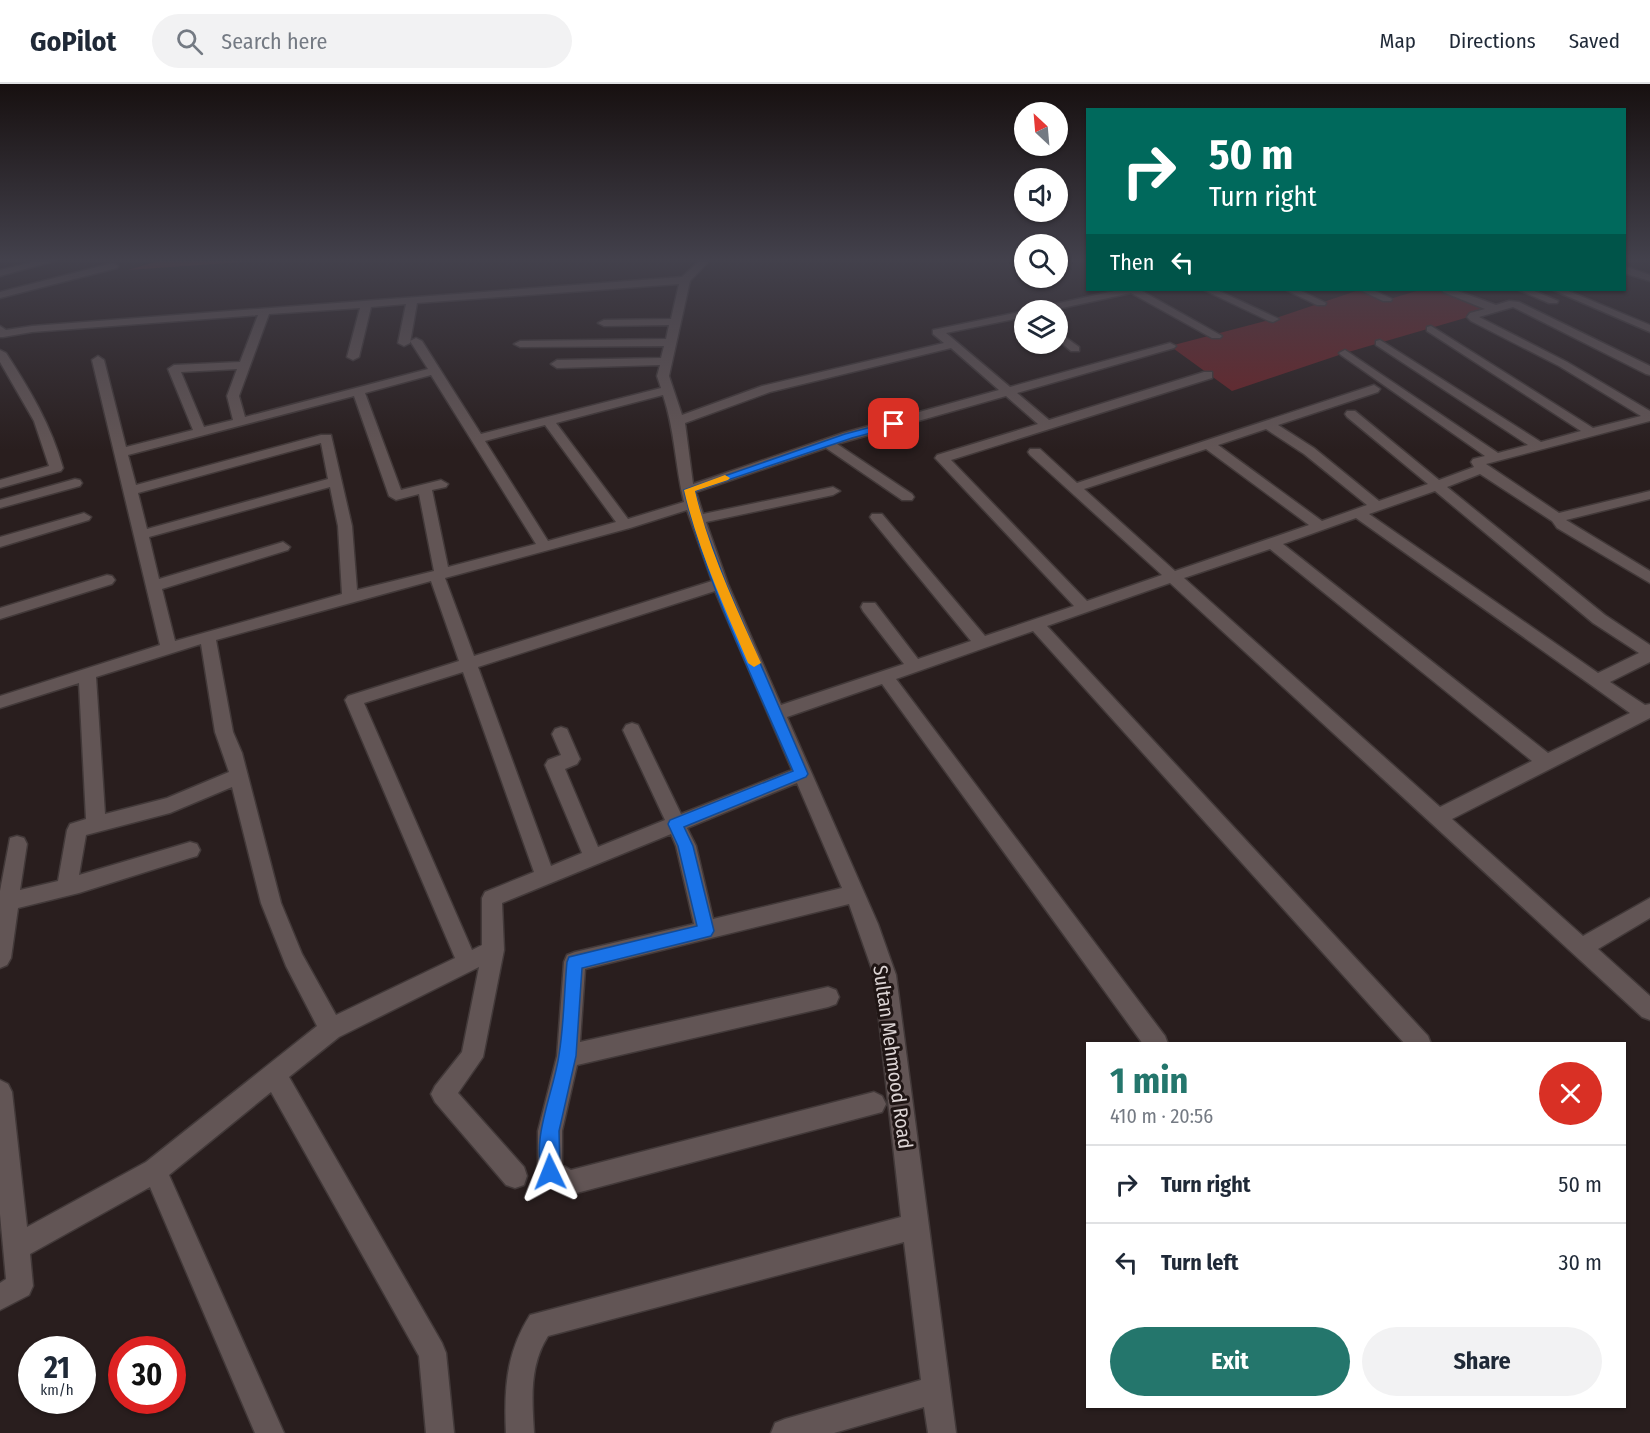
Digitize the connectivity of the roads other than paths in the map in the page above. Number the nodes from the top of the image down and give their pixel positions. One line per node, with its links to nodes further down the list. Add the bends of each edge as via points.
1 (97, 324): 11 (street)
2 (260, 324): 24 (street)
3 (361, 324): 22 (street)
4 (411, 324): 26 (street, via 410,342)
5 (676, 324): 19 (street, Sultan Mehmood Road)
6 (976, 324): 16 (street, via 937,332)
7 (1194, 324): 12 (street)
8 (1486, 324): 34 (street)
9 (1555, 324): 27 (street)
10 (1431, 329): 41 (street)
11 (1, 333)
12 (1216, 336)
13 (1068, 343): 18 (street)
14 (1380, 343): 45 (street)
15 (520, 344): 19 (street)
16 (953, 344): 32 (street); 36 (street, via 766,389)
17 (1170, 346): 32 (street)
18 (1075, 349)
19 (669, 352): 25 (street); 30 (street, Sultan Mehmood Road, via 663,376)
20 (0, 353): 52 (street, via 32,400 48,434 56,468)
21 (1345, 353): 48 (street)
22 (353, 357)
23 (98, 360): 47 (street)
24 (245, 364): 37 (street, via 233,396); 40 (street, via 174,369)
25 (556, 364)
26 (434, 371): 31 (street); 42 (street)
27 (1650, 371)
28 (1208, 375): 39 (street)
29 (1374, 389): 38 (street)
30 (667, 390): 35 (street); 36 (street, Sultan Mehmood Road)
31 (358, 391): 37 (street); 55 (street, via 396,496)
32 (1009, 392): 39 (street); 43 (street)
33 (1351, 414): 54 (street)
34 (1650, 416): 41 (street)
35 (548, 421): 42 (street); 68 (street)
36 (678, 421): 62 (street, Sultan Mehmood Road)
37 (240, 422): 40 (street)
38 (1268, 424): 44 (street); 63 (street, via 1309,451)
39 (1047, 425): 83 (street, via 942,458)
40 (200, 432): 47 (street)
41 (1591, 432): 45 (street)
42 (477, 439): 73 (street)
43 (827, 443): 60 (street); 62 (street)
44 (1208, 444): 56 (street); 69 (street)
45 (1539, 446): 48 (street)
46 (1035, 452): 56 (street)
47 (120, 453): 57 (street)
48 (1495, 457): 49 (street, via 1478,462)
49 (1481, 469): 54 (street); 67 (street)
50 (335, 481): 57 (street, via 326,438); 70 (street); 81 (street, via 345,526)
51 (75, 483): 61 (street)
52 (0, 484)
53 (441, 484): 55 (street)
54 (1438, 485): 63 (street); 89 (street, via 1599,619)
55 (425, 488): 75 (street)
56 (1074, 488): 76 (street)
57 (130, 491): 70 (street)
58 (833, 491): 62 (street)
59 (1650, 495): 67 (street)
60 (907, 497)
61 (0, 504)
62 (692, 504): 68 (street); 79 (street, Sultan Mehmood Road)
63 (1378, 507): 64 (street)
64 (1358, 513): 69 (street); 94 (street)
65 (84, 517): 71 (street)
66 (877, 517): 87 (street)
67 (1557, 519): 77 (street)
68 (625, 525): 73 (street)
69 (1320, 526): 72 (street)
70 (141, 535): 80 (street)
71 (0, 542)
72 (1272, 543): 76 (street); 100 (street)
73 (544, 546): 75 (street)
74 (283, 547): 80 (street)
75 (439, 574): 81 (street); 90 (street)
76 (1172, 577): 83 (street); 103 (street)
77 (1650, 578)
78 (106, 580): 84 (street)
79 (720, 584): 90 (street); 97 (street, Sultan Mehmood Road)
80 (153, 586): 88 (street)
81 (350, 597): 86 (street)
82 (869, 607): 91 (street)
83 (1084, 607): 85 (street)
84 (0, 614)
85 (1036, 624): 87 (street); 123 (street)
86 (208, 638): 88 (street); 102 (street, via 224,732)
87 (982, 643): 91 (street)
88 (169, 650): 92 (street)
89 (1650, 654): 94 (street)
90 (468, 665): 109 (street); 118 (street, via 354,700)
91 (915, 666): 93 (street)
92 (87, 674): 95 (street); 104 (street)
93 (886, 676): 97 (street); 122 (street)
94 (1598, 681): 96 (street)
95 (0, 702)
96 (1647, 711): 100 (street)
97 (777, 714): 101 (street, Sultan Mehmood Road)
98 (632, 730): 105 (street)
99 (561, 734): 108 (street, via 571,759 554,765)
100 (1546, 762): 103 (street)
101 (801, 774): 105 (street); 111 (street, Sultan Mehmood Road)
102 (239, 776): 104 (street, via 170,805); 121 (street, via 271,903 293,959)
103 (1438, 817): 115 (street)
104 (96, 824): 110 (street, via 77,830)
105 (675, 824): 108 (street); 114 (street, via 686,846)
106 (17, 844): 112 (street)
107 (190, 850): 110 (street)
108 (593, 857): 109 (street)
109 (545, 876): 116 (street, via 492,898)
110 (67, 887): 112 (street)
111 (855, 894): 114 (street); 130 (street, Sultan Mehmood Road, via 885,975)
112 (4, 903): 117 (street)
113 (1650, 907): 115 (street)
114 (706, 931): 124 (street, via 575,962)
115 (1582, 947): 120 (street)
116 (493, 950): 118 (street); 129 (street, via 472,1057 444,1094)
117 (0, 958)
118 (466, 960): 121 (street)
119 (828, 997): 124 (street)
120 (1650, 1010)
121 (331, 1029): 125 (street)
122 (1156, 1042)
123 (1418, 1042)
124 (568, 1056): 127 (street, via 549,1131 550,1172 569,1183)
125 (274, 1074): 128 (street); 135 (street, via 432,1353)
126 (0, 1092): 131 (street)
127 (874, 1104)
128 (156, 1171): 131 (street); 134 (street)
129 (515, 1176)
130 (915, 1227): 133 (street, Sultan Mehmood Road); 136 (street, via 540,1325 527,1342 518,1379)
131 (16, 1247): 132 (street, via 20,1286)
132 (0, 1297)
133 (937, 1389): 137 (street); 138 (street, Sultan Mehmood Road)
134 (270, 1433)
135 (440, 1433)
136 (520, 1433)
137 (785, 1433)
138 (942, 1433)

